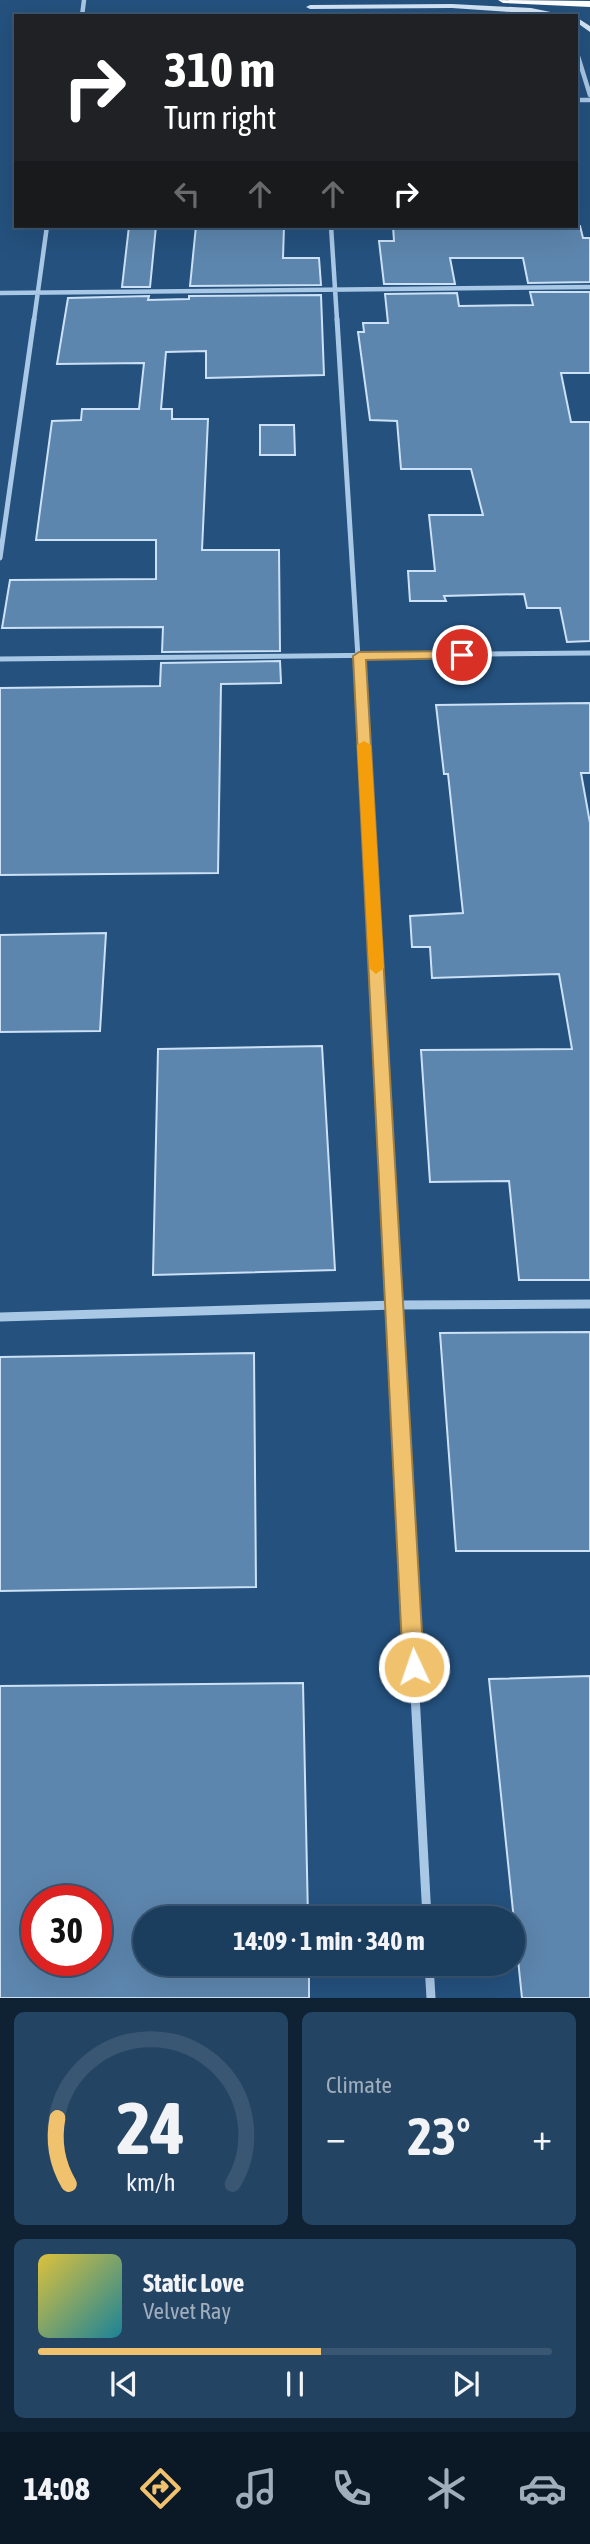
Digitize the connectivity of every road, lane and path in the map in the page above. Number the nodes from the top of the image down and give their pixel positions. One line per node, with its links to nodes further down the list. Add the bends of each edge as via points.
1 (503, 0): 2 (highway)
2 (590, 4)
3 (310, 8): 4 (street, via 452,6)
4 (555, 14)
5 (578, 57): 6 (street)
6 (590, 98): 7 (street)
7 (590, 107)
8 (47, 228): 13 (street)
9 (331, 228): 11 (street)
10 (590, 287): 11 (street)
11 (335, 289): 13 (street); 16 (street)
12 (0, 293): 13 (street)
13 (38, 293): 14 (street)
14 (0, 558)
15 (590, 653): 16 (street)
16 (359, 656): 17 (street); 19 (street)
17 (0, 659)
18 (590, 1304): 19 (street)
19 (395, 1305): 20 (street); 21 (street)
20 (0, 1317)
21 (426, 1906)
22 (430, 1976): 23 (street)
23 (431, 1998)

